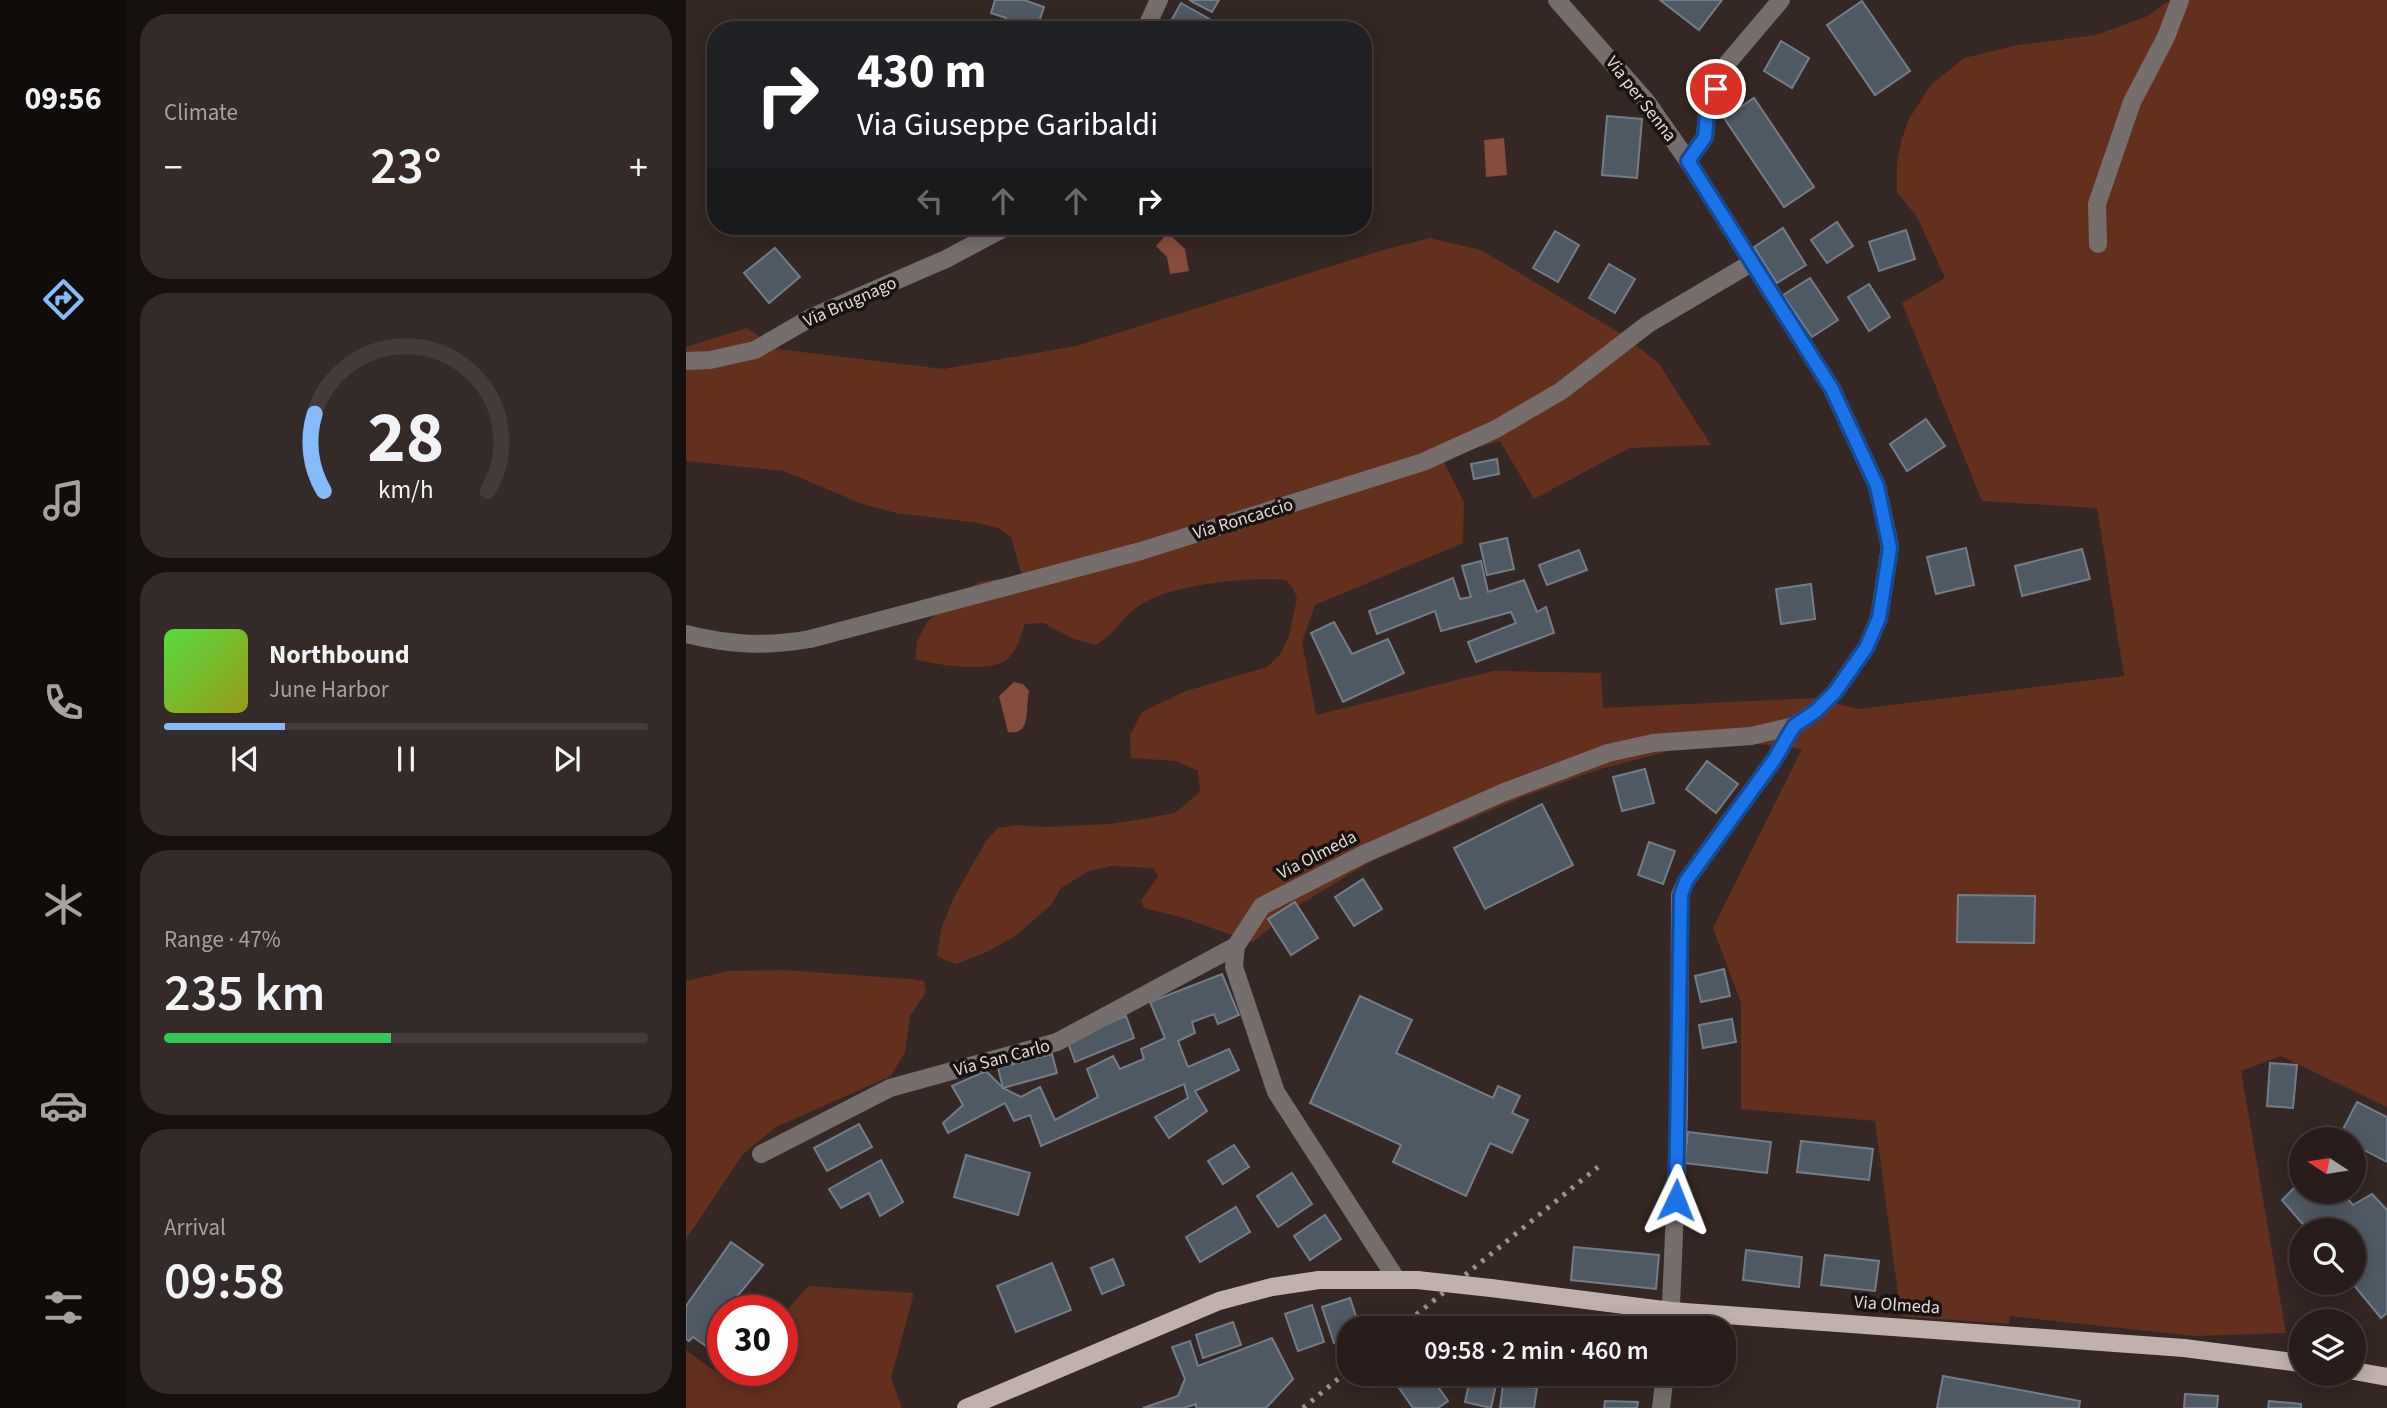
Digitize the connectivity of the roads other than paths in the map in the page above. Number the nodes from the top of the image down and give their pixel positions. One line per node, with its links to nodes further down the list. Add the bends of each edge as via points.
1 (1159, 0): 5 (street)
2 (1557, 0): 6 (street, Via per Senna, via 1646,101)
3 (1781, 0): 6 (street, via 1725,66 1707,112 1705,137)
4 (2180, 0): 8 (street, via 2132,102 2101,191)
5 (1149, 21)
6 (1688, 161): 9 (street, Via per Senna)
7 (992, 235): 10 (street, Via Brugnago, via 812,317 755,350)
8 (2098, 244)
9 (1753, 262): 11 (street, Via Roncaccio, via 1648,324 1561,391 1496,429 1423,462 1141,551 810,639 746,645); 12 (street, Via per Senna, via 1850,423 1877,486 1890,548 1879,618 1866,648 1835,692)
10 (686, 361)
11 (686, 634)
12 (1794, 726): 13 (street, Via Olmeda, via 1751,736 1653,743 1569,766 1364,854 1262,906); 17 (street, Via per Senna, via 1686,881 1681,895)
13 (1236, 946): 14 (street, Via San Carlo, via 1057,1042 890,1088); 15 (street, via 1234,967 1276,1092)
14 (761, 1154)
15 (1397, 1280): 16 (main road, Via Olmeda, bridge, via 1490,1288); 23 (main road, Via Olmeda, via 1319,1280 1219,1301)
16 (1653, 1316)
17 (1671, 1316)
18 (1736, 1323): 19 (main road, Via Olmeda, via 2184,1348)
19 (2289, 1361)
20 (2366, 1373): 21 (main road)
21 (2387, 1377)
22 (1664, 1386): 24 (street)
23 (966, 1408)
24 (1661, 1408)

